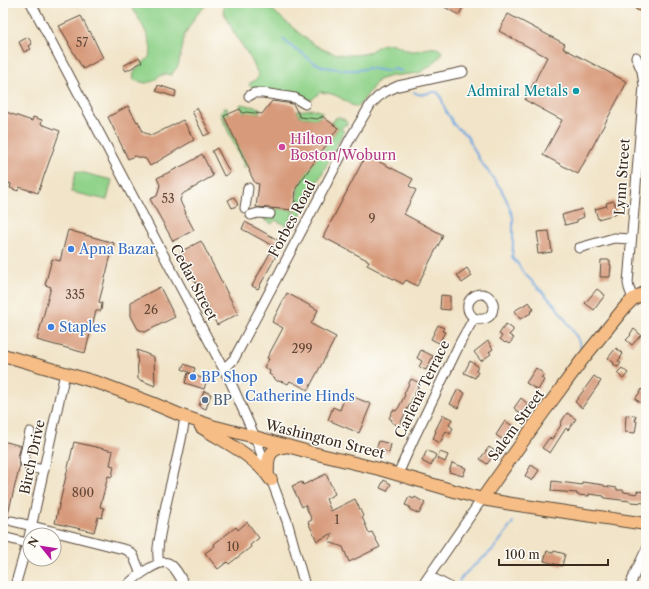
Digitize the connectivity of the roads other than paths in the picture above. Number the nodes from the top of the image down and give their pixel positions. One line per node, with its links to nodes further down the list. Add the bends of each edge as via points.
1 (31, 3): 18 (street, Cedar Street)
2 (640, 3): 3 (highway)
3 (646, 6)
4 (636, 57): 12 (street, Lynn Street, via 642,71 644,86)
5 (463, 72): 18 (street, Forbes Road, via 393,88 371,104 234,358)
6 (249, 96): 7 (street, via 263,93 295,98)
7 (305, 104)
8 (248, 188): 9 (street)
9 (245, 208)
10 (270, 214): 11 (street)
11 (251, 215)
12 (631, 239): 13 (street, via 614,238); 15 (street, Lynn Street, via 628,284)
13 (578, 248)
14 (646, 292): 15 (main road, Salem Street)
15 (633, 299): 27 (main road, Salem Street, via 573,372)
16 (474, 318): 25 (street, Carlena Terrace, via 458,346)
17 (3, 355): 19 (main road, Washington Street)
18 (224, 369): 22 (street, Cedar Street)
19 (65, 373): 20 (main road, Washington Street, via 115,388); 24 (street, Birch Drive)
20 (185, 417): 22 (main road, Washington Street); 26 (main road, via 246,455); 35 (street, via 163,518 157,554)
21 (30, 432): 24 (street, via 24,462 28,466)
22 (255, 437): 23 (main road, Washington Street); 26 (street, Cedar Street)
23 (288, 446): 25 (main road, Washington Street); 26 (main road, via 278,448 268,457)
24 (44, 470): 30 (street, Birch Drive)
25 (398, 474): 27 (main road, Washington Street)
26 (269, 475): 41 (street, Cedar Street, via 287,521)
27 (482, 499): 29 (main road, Washington Street); 37 (street, Salem Street)
28 (12, 521): 30 (street)
29 (646, 524)
30 (32, 526): 36 (street, via 127,550 133,555)
31 (3, 537): 32 (street)
32 (22, 544)
33 (646, 550): 44 (street)
34 (22, 563): 38 (street, Birch Drive)
35 (160, 564): 36 (street); 40 (street, via 165,562 171,565)
36 (141, 574): 39 (street, via 132,579)
37 (429, 576): 42 (street, Salem Street); 43 (street)
38 (15, 586)
39 (127, 586)
40 (185, 586)
41 (305, 586)
42 (422, 586)
43 (448, 586)
44 (630, 586)

